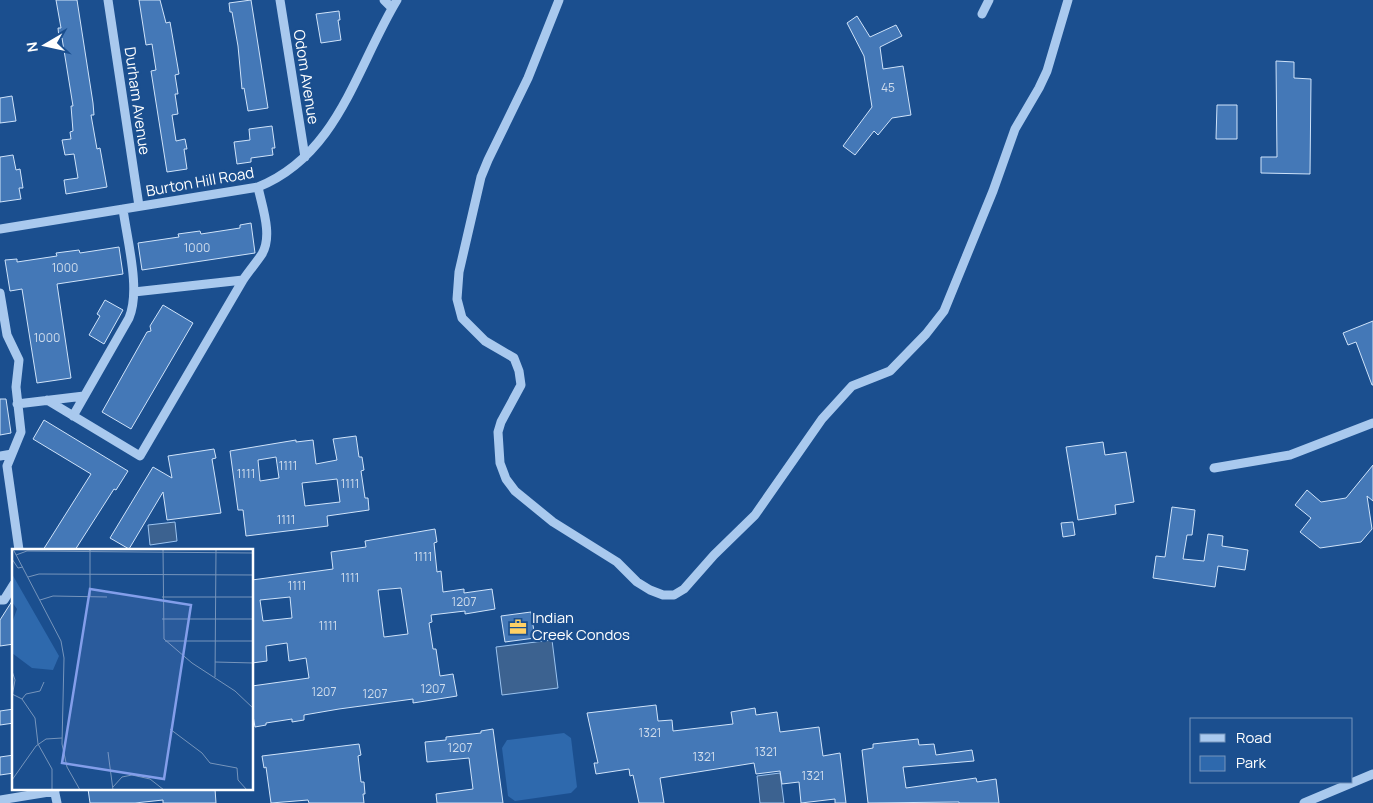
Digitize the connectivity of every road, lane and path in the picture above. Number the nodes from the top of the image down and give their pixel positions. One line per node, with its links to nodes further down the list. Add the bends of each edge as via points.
1 (108, 0): 11 (street, Durham Avenue)
2 (280, 0): 9 (street, Odom Avenue)
3 (384, 0): 7 (street)
4 (559, 0): 6 (street, via 528,78 481,177 459,272 457,305 462,318 485,341 514,358 519,371 521,386 498,432 500,463 515,491 553,522 617,562 637,582 669,596 684,589 755,514 846,390 890,371 944,311 1015,129 1047,72)
5 (989, 0): 8 (street)
6 (1068, 0)
7 (394, 4): 9 (street, Burton Hill Road, via 340,111)
8 (982, 14)
9 (305, 158): 10 (street, Burton Hill Road, via 292,170)
10 (258, 187): 11 (street, Burton Hill Road); 14 (street, via 266,242 263,252)
11 (139, 206): 12 (street, Burton Hill Road)
12 (123, 209): 13 (street, Burton Hill Road); 15 (street)
13 (0, 229)
14 (243, 280): 15 (street); 20 (street, via 140,456)
15 (134, 292): 17 (street, via 129,318)
16 (0, 293): 19 (street, via 7,335 19,360)
17 (84, 396): 18 (street); 20 (street)
18 (47, 400): 19 (street); 20 (street)
19 (17, 404): 22 (street, via 21,432)
20 (73, 416)
21 (1373, 423): 24 (street, via 1290,455)
22 (12, 454): 23 (street); 25 (street, via 7,466)
23 (0, 456)
24 (1214, 468)
25 (19, 549)
26 (12, 587): 27 (street, via 4,600)
27 (0, 600)
28 (1373, 774): 29 (street)
29 (1353, 782)
30 (1352, 783): 34 (street)
31 (54, 790): 32 (street); 33 (street)
32 (0, 800)
33 (56, 803)
34 (1304, 803)

